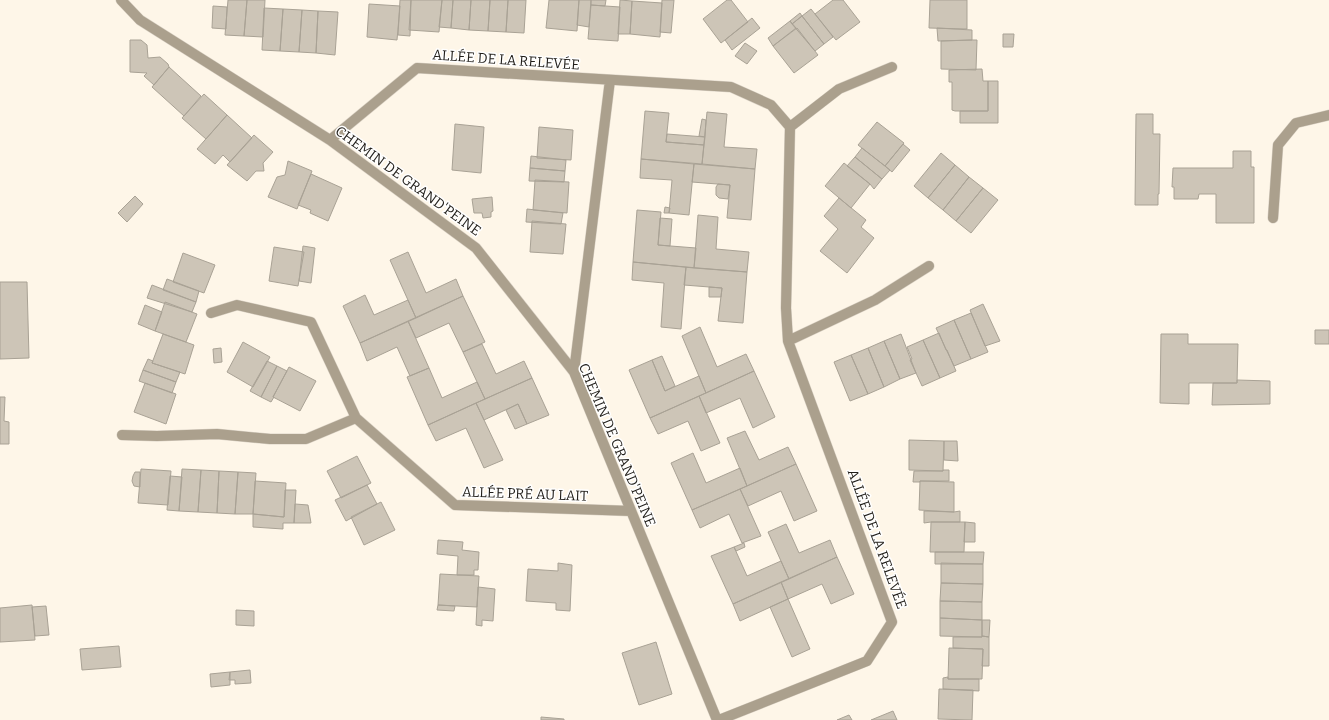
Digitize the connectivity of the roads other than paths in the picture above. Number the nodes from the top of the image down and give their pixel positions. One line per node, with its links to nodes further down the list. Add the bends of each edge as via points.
1 (121, 0): 6 (street, CHEMIN DE GRAND'PEINE, via 140,20)
2 (892, 68): 5 (street, via 838,89)
3 (610, 80): 5 (street, ALLÉE DE LA RELEVÉE, via 731,87 772,105); 6 (street, ALLÉE DE LA RELEVÉE, via 417,68); 11 (street)
4 (1329, 115): 7 (street, via 1296,123 1278,145)
5 (790, 127): 10 (street, ALLÉE DE LA RELEVÉE, via 786,308)
6 (330, 140): 11 (street, CHEMIN DE GRAND'PEINE, via 476,248)
7 (1273, 218)
8 (929, 266): 10 (street, via 875,300)
9 (211, 313): 12 (street, ALLÉE PRÉ AU LAIT, via 237,306 311,322)
10 (788, 341): 15 (street, ALLÉE DE LA RELEVÉE, via 892,622 866,661)
11 (574, 372): 14 (street, CHEMIN DE GRAND'PEINE)
12 (356, 418): 13 (street, via 306,439 270,439 217,434); 14 (street, ALLÉE PRÉ AU LAIT, via 455,506)
13 (122, 435)
14 (631, 511): 15 (street, CHEMIN DE GRAND'PEINE)
15 (718, 720)

